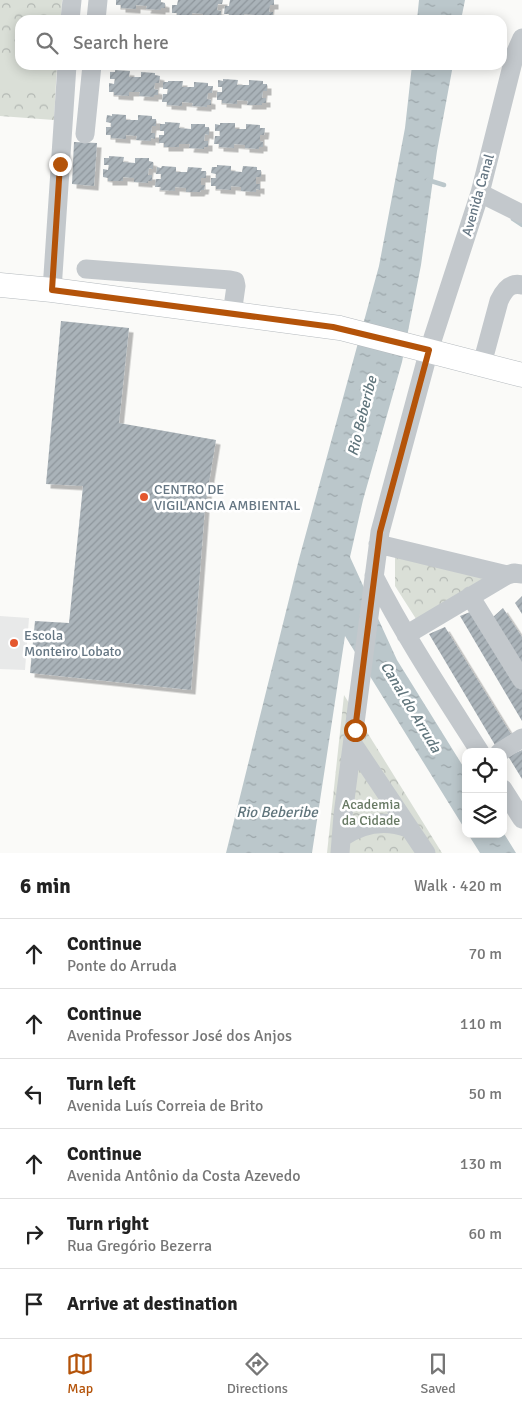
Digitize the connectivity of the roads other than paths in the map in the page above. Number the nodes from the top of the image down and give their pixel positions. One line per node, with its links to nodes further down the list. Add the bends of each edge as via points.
1 (72, 0): 3 (street)
2 (98, 0): 4 (street)
3 (70, 15)
4 (96, 15)
5 (522, 38): 9 (street, Avenida Canal, via 515,54)
6 (67, 70): 14 (street)
7 (91, 70): 8 (street)
8 (85, 134)
9 (480, 193): 10 (street); 16 (street, Avenida Canal)
10 (522, 214)
11 (86, 269): 15 (street, via 234,281)
12 (0, 285): 14 (main road)
13 (522, 285): 17 (street, via 509,286 502,293)
14 (52, 290): 15 (main road)
15 (232, 314): 16 (main road, via 336,328)
16 (423, 348): 17 (main road); 19 (street, Avenida Canal)
17 (482, 364): 18 (main road)
18 (522, 375)
19 (378, 544): 20 (street); 21 (street, Avenida Canal)
20 (514, 575): 22 (street)
21 (374, 576): 23 (street); 25 (street, Avenida Canal)
22 (470, 596): 23 (street); 24 (street)
23 (406, 634): 27 (street)
24 (522, 680)
25 (354, 737): 31 (street); 32 (street, Avenida Canal)
26 (522, 738): 28 (street)
27 (477, 748)
28 (506, 748)
29 (506, 793): 30 (street)
30 (522, 819)
31 (408, 828): 32 (street, via 398,824 364,825 353,829); 33 (street)
32 (340, 846)
33 (426, 853)

